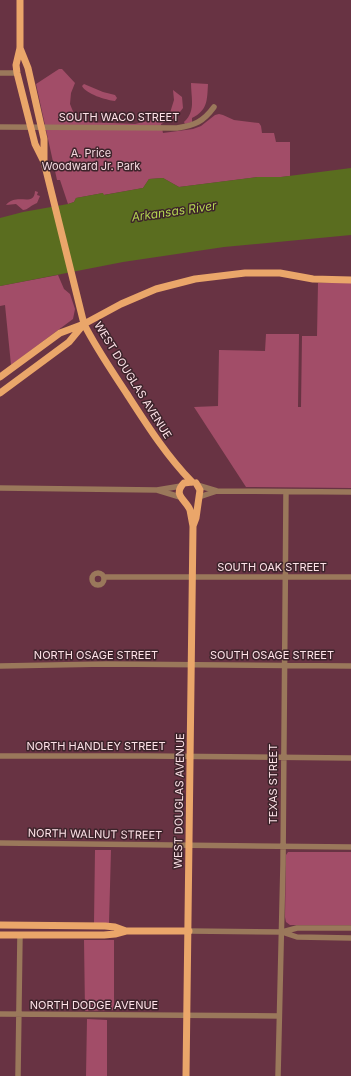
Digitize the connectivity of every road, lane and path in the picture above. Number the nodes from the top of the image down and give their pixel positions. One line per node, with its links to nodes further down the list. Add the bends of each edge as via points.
1 (20, 0): 2 (main road, WEST DOUGLAS AVENUE)
2 (20, 48): 4 (main road, WEST DOUGLAS AVENUE); 8 (main road, WEST DOUGLAS AVENUE, via 28,68)
3 (0, 73): 4 (street)
4 (17, 73): 7 (main road, WEST DOUGLAS AVENUE)
5 (214, 107): 8 (street, SOUTH WACO STREET, via 200,122 176,128)
6 (0, 127): 7 (street, SOUTH WACO STREET)
7 (31, 127): 8 (street, SOUTH WACO STREET); 9 (main road, WEST DOUGLAS AVENUE, via 34,144)
8 (41, 127): 9 (main road, WEST DOUGLAS AVENUE)
9 (44, 162): 11 (main road, WEST DOUGLAS AVENUE)
10 (351, 280): 11 (main road, via 324,280 263,272 195,279 140,295)
11 (84, 324): 12 (main road, via 60,334); 13 (main road, via 69,342); 14 (main road, WEST DOUGLAS AVENUE, via 158,442)
12 (0, 377)
13 (0, 393)
14 (177, 466): 15 (main road, WEST DOUGLAS AVENUE); 16 (main road, WEST DOUGLAS AVENUE)
15 (195, 483): 16 (main road); 19 (street); 22 (main road, WEST DOUGLAS AVENUE, via 200,490)
16 (181, 485): 18 (street); 23 (main road, WEST DOUGLAS AVENUE, via 179,494)
17 (0, 488): 18 (street)
18 (157, 490): 23 (street)
19 (217, 491): 20 (street); 22 (street)
20 (286, 492): 21 (street); 27 (street, TEXAS STREET)
21 (351, 492)
22 (198, 497): 23 (main road, via 191,502); 24 (main road, WEST DOUGLAS AVENUE)
23 (182, 499): 24 (main road, WEST DOUGLAS AVENUE, via 190,512)
24 (193, 526): 26 (main road, WEST DOUGLAS AVENUE)
25 (104, 577): 26 (street, SOUTH OAK STREET)
26 (194, 577): 27 (street, SOUTH OAK STREET); 29 (main road, WEST DOUGLAS AVENUE)
27 (285, 577): 28 (street, SOUTH OAK STREET); 31 (street, TEXAS STREET)
28 (351, 577)
29 (192, 665): 30 (street, NORTH OSAGE STREET); 31 (street, SOUTH OSAGE STREET); 34 (main road, WEST DOUGLAS AVENUE)
30 (0, 666)
31 (284, 666): 32 (street, SOUTH OSAGE STREET); 35 (street, TEXAS STREET)
32 (351, 666)
33 (0, 756): 34 (street, NORTH HANDLEY STREET)
34 (191, 756): 35 (street, NORTH HANDLEY STREET); 38 (main road, WEST DOUGLAS AVENUE)
35 (283, 757): 36 (street, NORTH HANDLEY STREET); 39 (street, TEXAS STREET)
36 (351, 758)
37 (0, 843): 38 (street, NORTH WALNUT STREET)
38 (190, 845): 39 (street, NORTH WALNUT STREET); 44 (main road, WEST DOUGLAS AVENUE)
39 (283, 846): 40 (street, NORTH WALNUT STREET); 45 (street, TEXAS STREET)
40 (351, 847)
41 (0, 925): 43 (main road, via 104,926)
42 (351, 928): 45 (street, via 297,928)
43 (126, 931): 44 (main road); 47 (main road, via 104,935)
44 (188, 931): 45 (street); 51 (main road, WEST DOUGLAS AVENUE)
45 (282, 932): 48 (street, via 297,937); 52 (street, TEXAS STREET)
46 (0, 935): 47 (main road)
47 (20, 935): 50 (street)
48 (351, 938)
49 (0, 1014): 50 (street, NORTH DODGE AVENUE)
50 (19, 1014): 51 (street, NORTH DODGE AVENUE); 53 (street)
51 (187, 1016): 52 (street, NORTH DODGE AVENUE); 54 (main road, WEST DOUGLAS AVENUE)
52 (280, 1016): 55 (street, TEXAS STREET)
53 (18, 1076)
54 (186, 1076)
55 (278, 1076)

